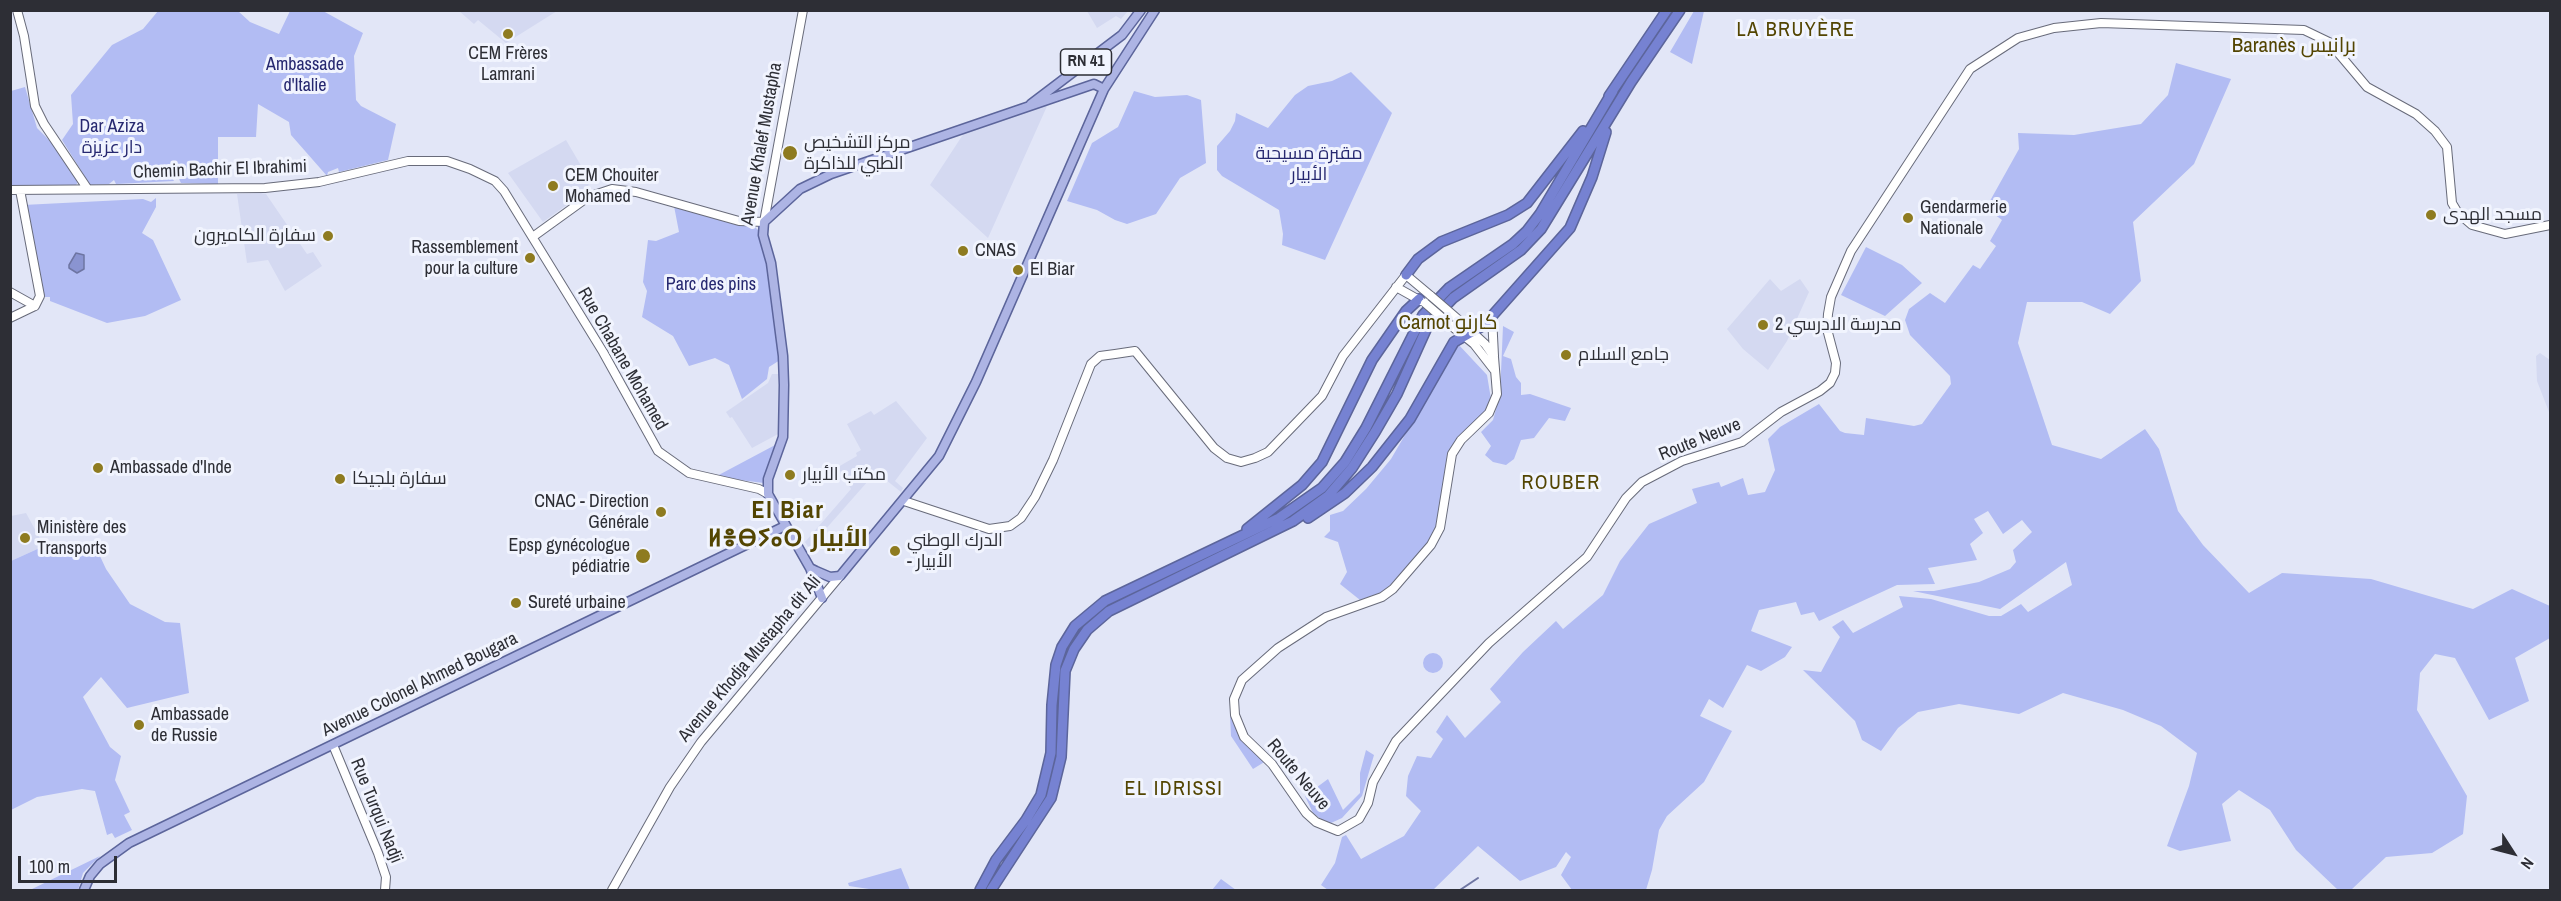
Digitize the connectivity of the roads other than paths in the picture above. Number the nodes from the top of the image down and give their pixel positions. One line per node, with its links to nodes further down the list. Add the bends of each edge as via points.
1 (17, 10): 12 (main road, via 35,105)
2 (803, 10): 15 (main road, Avenue Khalef Mustapha)
3 (1141, 10): 10 (main road, RN 41, via 1122,35)
4 (1155, 10): 8 (main road, Avenue Khodja Mustapha dit Ali)
5 (1667, 10): 9 (highway)
6 (1680, 10): 7 (highway)
7 (1627, 87): 23 (highway, via 1607,127 1592,177 1570,228); 32 (highway, via 1541,229 1521,250 1453,298 1429,323 1397,394 1352,468 1308,512)
8 (1104, 89): 10 (main road, via 1094,84); 30 (main road, Avenue Khodja Mustapha dit Ali, via 976,382 939,456)
9 (1613, 91): 18 (highway, via 1527,203 1508,215 1441,242); 33 (highway, via 1534,223 1513,243 1449,288 1423,315 1366,428 1334,474 1293,510)
10 (1026, 108): 15 (main road, via 831,174 800,189)
11 (495, 181): 12 (main road, Chemin Bachir El Ibrahimi, via 447,161 420,160 319,182 265,188); 17 (main road, Rue Chabane Mohamed)
12 (87, 188): 14 (main road, Chemin Bachir El Ibrahimi)
13 (10, 190): 14 (main road, Chemin Bachir El Ibrahimi)
14 (20, 190): 22 (main road, via 39,280 40,296)
15 (764, 222): 17 (main road, via 753,224 636,192 606,190 588,197); 29 (main road, Avenue Khalef Mustapha, via 783,356 784,390 782,441 768,479)
16 (2550, 225): 28 (main road, Route Neuve, via 2505,234 2472,225 2452,203 2447,147 2435,131 2416,114 2367,87 2329,42 2304,30 2101,23 2054,28 2018,38 1970,69 1851,251 1831,297 1828,315 1827,329 1836,363 1830,383 1781,412 1742,442 1682,461 1642,482 1626,498 1587,557 1489,643 1396,741 1373,782 1359,819 1338,831 1326,827 1306,813 1272,764 1244,736 1234,715 1237,690 1247,674 1305,628 1382,597 1431,545 1440,528 1452,454 1494,404)
17 (534, 236): 29 (main road, Rue Chabane Mohamed, via 658,450 689,473)
18 (1406, 275): 19 (main road); 21 (main road)
19 (1396, 287): 21 (main road); 30 (main road, via 1343,356 1322,396 1268,452 1240,462 1227,458 1135,351 1100,356 1091,364 1035,497 1021,518 1010,526 989,529)
20 (10, 292): 22 (main road)
21 (1425, 298): 25 (main road, bridge); 26 (main road, bridge); 33 (highway, via 1406,311 1372,360 1322,462 1273,510)
22 (35, 306): 24 (main road)
23 (1492, 316): 26 (highway); 27 (main road, Route Neuve)
24 (10, 318)
25 (1462, 322): 26 (main road); 26 (main road)
26 (1462, 332): 27 (main road); 28 (main road); 32 (highway, via 1395,440 1346,493 1315,514)
27 (1494, 357): 28 (main road, Route Neuve)
28 (1496, 372)
29 (768, 494): 31 (main road)
30 (904, 501): 35 (main road, Avenue Khodja Mustapha dit Ali)
31 (785, 526): 34 (main road); 37 (main road, Avenue Colonel Ahmed Bougara)
32 (1249, 544): 42 (highway, via 1109,611 1079,640 1065,671 1061,757 1051,798)
33 (1216, 549): 41 (highway, via 1105,601 1070,633 1056,665 1051,753 1041,795 996,860)
34 (810, 568): 35 (main road, via 830,577); 36 (main road)
35 (840, 576): 36 (main road, Avenue Khodja Mustapha dit Ali)
36 (822, 598): 40 (main road, Avenue Khodja Mustapha dit Ali, via 695,751 666,793)
37 (333, 745): 38 (main road, Avenue Colonel Ahmed Bougara, via 122,846 100,864); 39 (main road, Rue Turqui Nadji, via 387,877)
38 (84, 891)
39 (385, 891)
40 (612, 891)
41 (980, 891)
42 (991, 891)

